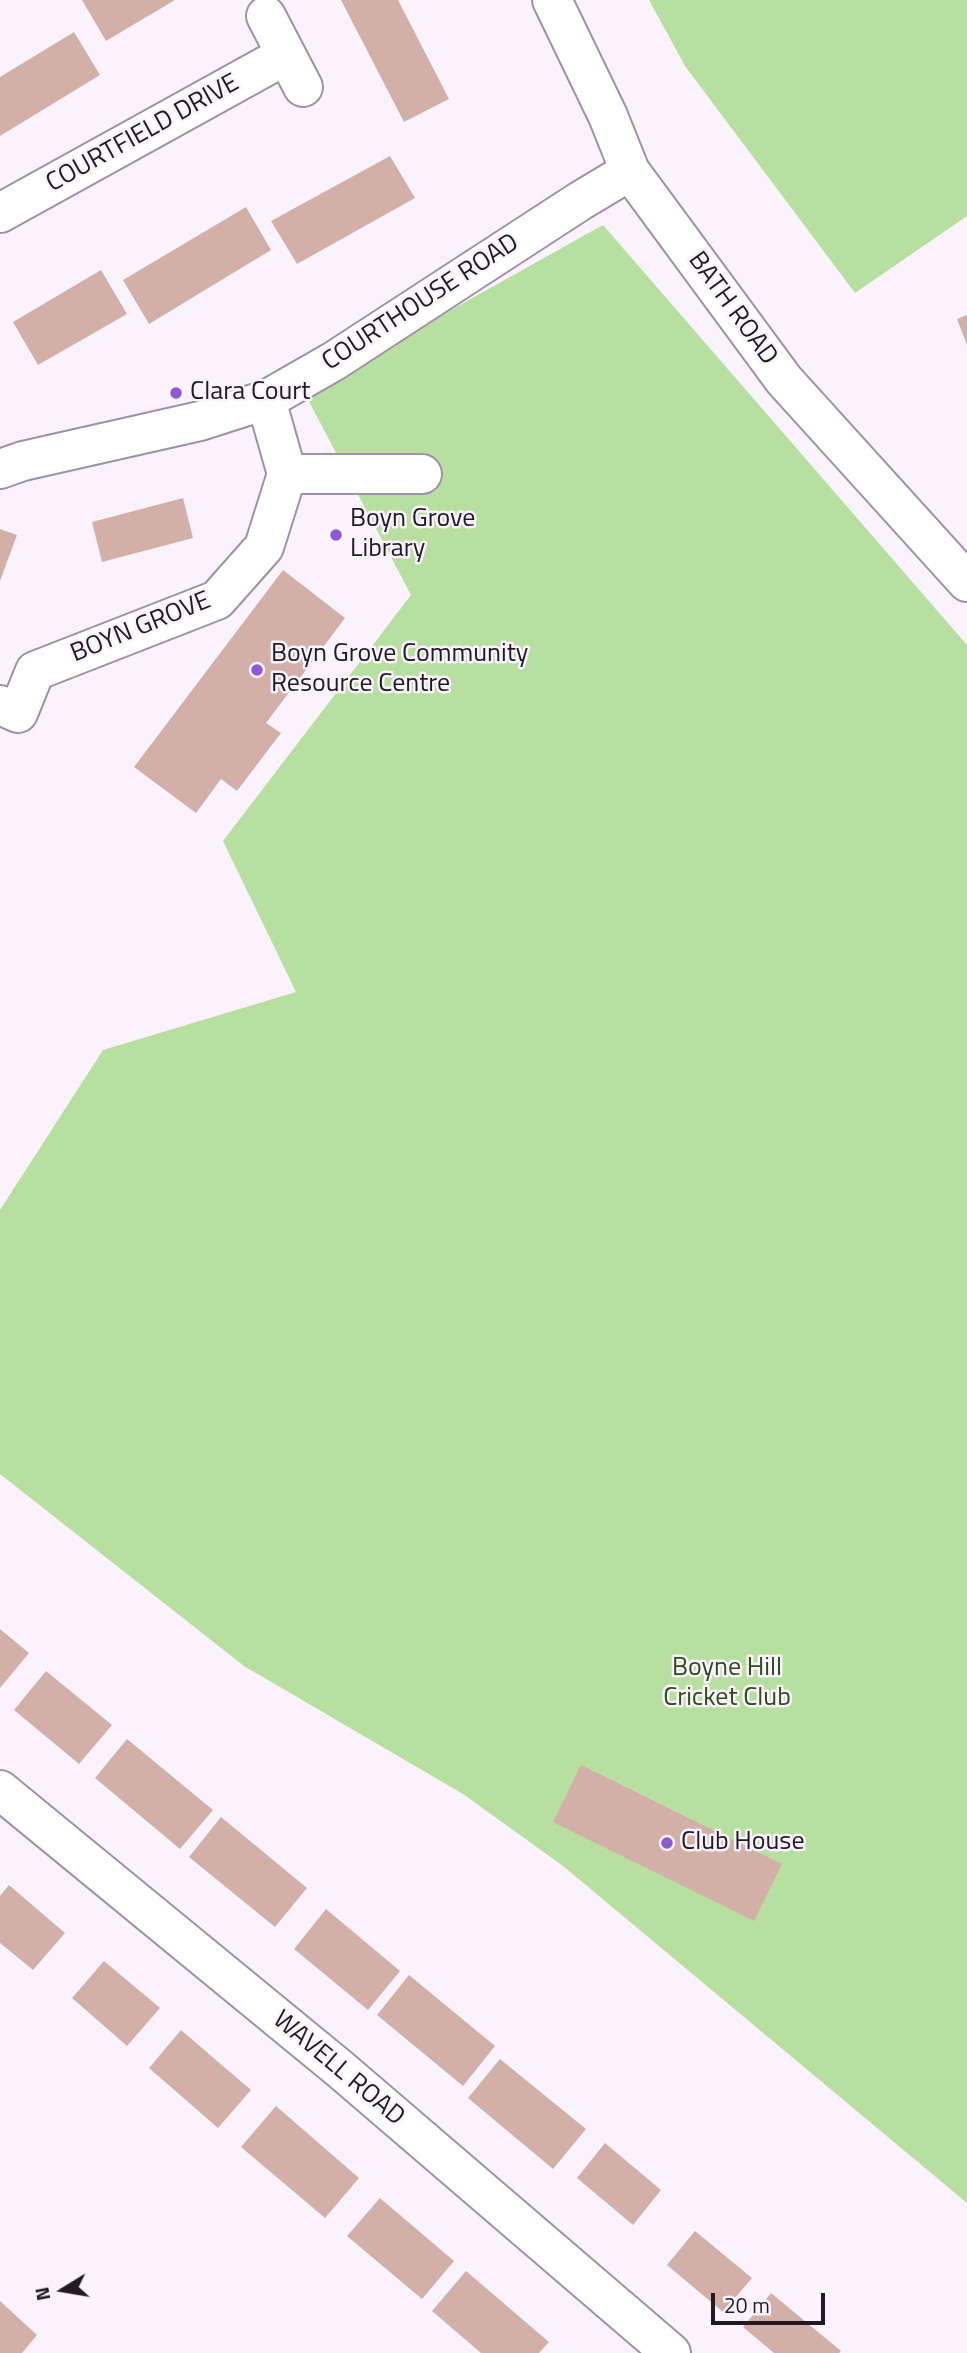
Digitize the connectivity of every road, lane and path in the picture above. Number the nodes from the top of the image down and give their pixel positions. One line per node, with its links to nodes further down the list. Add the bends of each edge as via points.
1 (552, 0): 3 (street, BATH ROAD)
2 (266, 16): 4 (street, COURTFIELD DRIVE, via 295,71)
3 (630, 171): 5 (street, COURTHOUSE ROAD); 9 (street, BATH ROAD, via 784,380)
4 (0, 214)
5 (266, 400): 6 (street, COURTHOUSE ROAD, via 200,421); 7 (street)
6 (0, 469)
7 (286, 474): 8 (street); 10 (street, BOYN GROVE, via 264,547 217,600 35,671 18,713)
8 (422, 474)
9 (967, 582)
10 (0, 705)
11 (0, 1790): 12 (street, WAVELL ROAD, via 340,2068)
12 (671, 2353)

